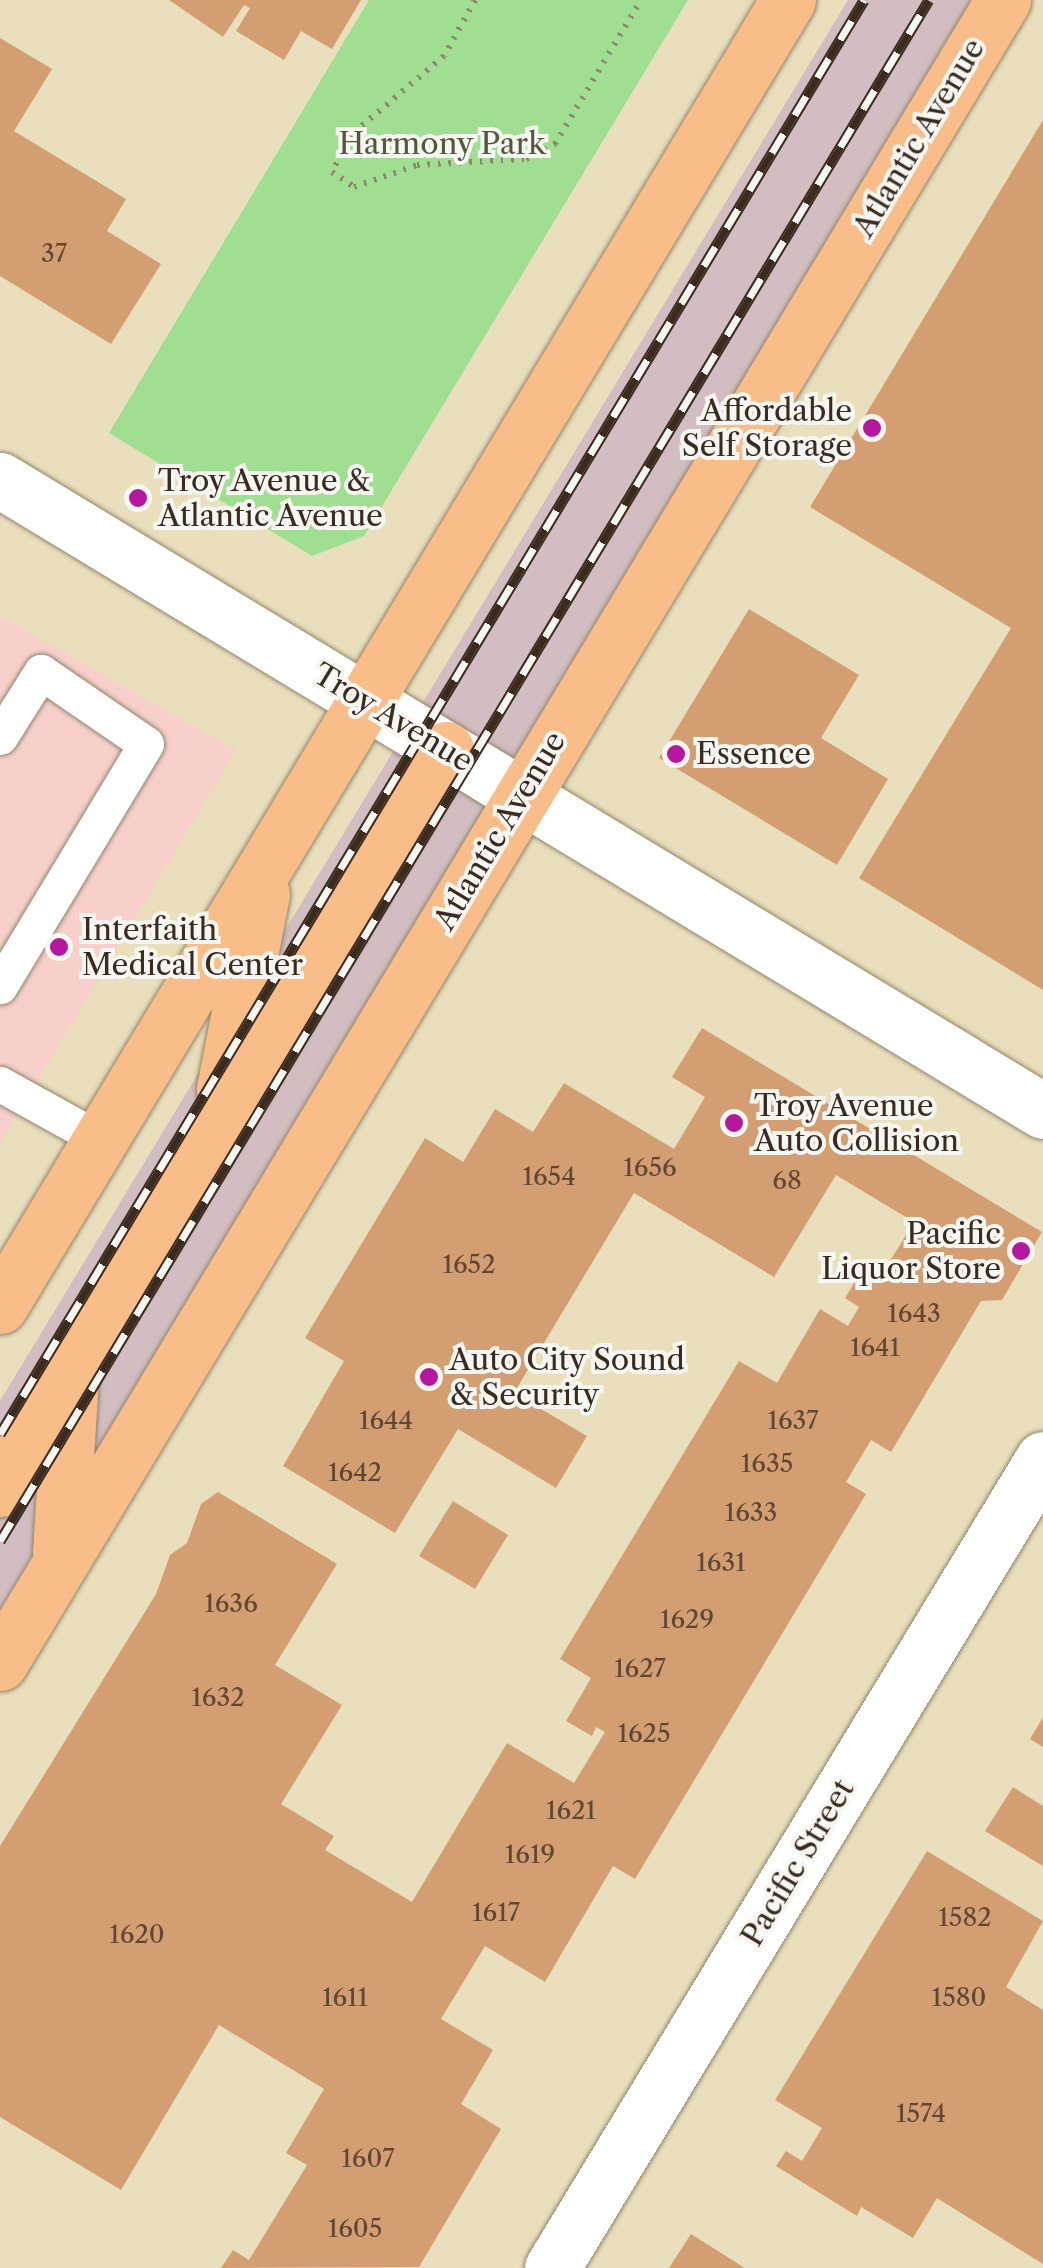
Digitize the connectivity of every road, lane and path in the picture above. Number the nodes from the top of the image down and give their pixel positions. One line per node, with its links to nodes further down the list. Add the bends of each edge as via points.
1 (475, 0): 2 (path, via 444,56 351,134 332,172 354,188 417,166 526,159 555,144)
2 (641, 0)
3 (788, 0): 6 (main road)
4 (1003, 0): 9 (main road, Atlantic Avenue)
5 (0, 480): 6 (street, Troy Avenue)
6 (365, 700): 8 (street, Troy Avenue); 10 (main road)
7 (0, 736): 11 (lane, via 41,672 146,744)
8 (446, 749): 9 (street, Troy Avenue); 14 (main road)
9 (522, 796): 13 (street, Troy Avenue); 20 (main road, Atlantic Avenue)
10 (270, 856): 14 (main road); 15 (main road)
11 (0, 986)
12 (0, 1084): 15 (lane)
13 (1043, 1111)
14 (217, 1124): 17 (main road)
15 (101, 1140): 16 (main road)
16 (0, 1306)
17 (71, 1371): 19 (main road); 20 (main road)
18 (1043, 1459): 22 (street, Pacific Street)
19 (0, 1489)
20 (60, 1561): 21 (main road, Atlantic Avenue)
21 (0, 1663)
22 (552, 2268)

